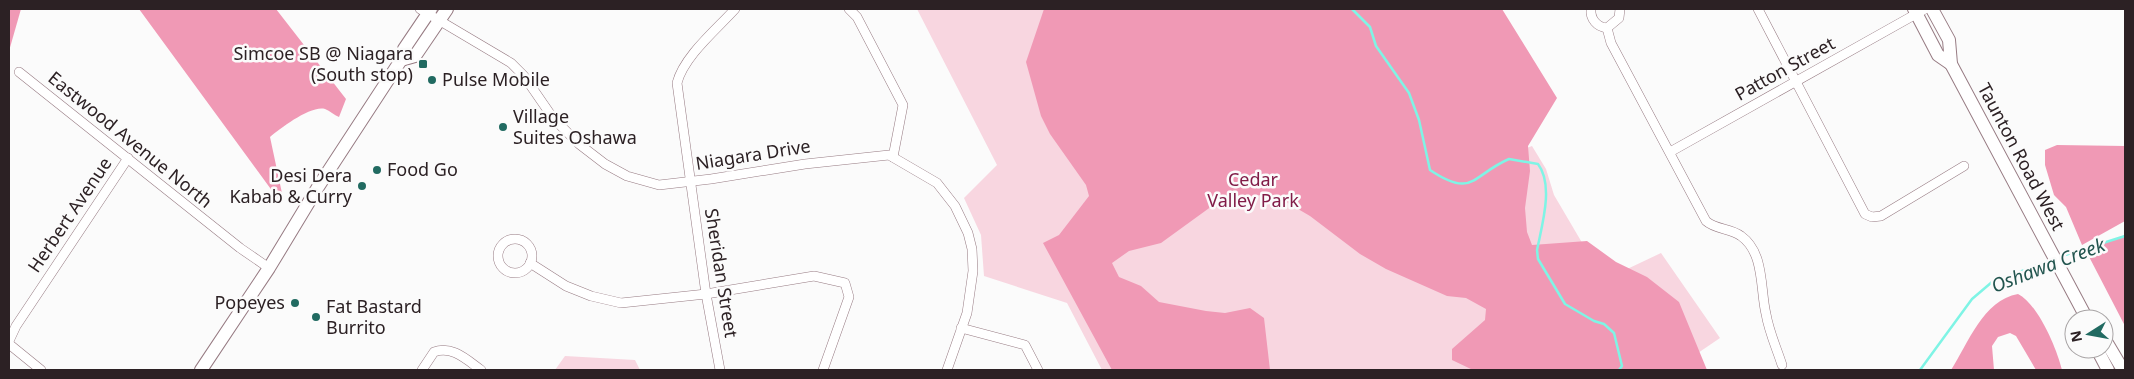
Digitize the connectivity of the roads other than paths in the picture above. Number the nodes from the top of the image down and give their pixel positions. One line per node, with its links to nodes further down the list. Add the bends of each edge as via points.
1 (448, 9): 10 (main road)
2 (735, 9): 20 (street, Sheridan Street, via 688,60 676,83)
3 (849, 9): 17 (street, via 857,17 903,104)
4 (1591, 9): 11 (street, via 1594,22)
5 (1620, 9): 11 (street, via 1619,18)
6 (1758, 9): 15 (street)
7 (1932, 9): 13 (main road, Taunton Road West, via 1949,40)
8 (426, 10): 10 (street, Niagara Drive); 12 (main road)
9 (1918, 10): 13 (main road, Taunton Road West, via 1938,55); 15 (street, Patton Street)
10 (440, 21): 12 (main road, via 415,56); 20 (street, Niagara Drive, via 511,63 553,118 605,164 628,176 659,185)
11 (1607, 28): 16 (street, via 1611,43)
12 (401, 60): 22 (main road)
13 (1951, 64): 24 (main road, Taunton Road West)
14 (19, 72): 18 (street, Eastwood Avenue North)
15 (1796, 82): 16 (street, Patton Street); 19 (street, via 1865,214 1881,216)
16 (1670, 152): 28 (street, via 1706,221 1740,235 1749,244 1761,276 1766,314)
17 (893, 157): 20 (street, Niagara Drive, via 889,154 859,157); 25 (street, Niagara Drive, via 937,183 955,206 968,233 973,275 967,313)
18 (128, 158): 22 (street, Eastwood Avenue North); 26 (street, Herbert Avenue, via 16,326)
19 (1964, 166)
20 (690, 181): 23 (street, Sheridan Street)
21 (530, 263): 23 (street, via 566,286 621,303)
22 (269, 268): 30 (main road)
23 (706, 294): 33 (street, Sheridan Street); 34 (street, via 814,276 845,283 849,297)
24 (2082, 309)
25 (961, 328): 35 (street, Niagara Drive); 36 (street, via 1025,345)
26 (9, 343): 29 (street)
27 (2114, 355): 37 (main road)
28 (1782, 366)
29 (41, 370)
30 (201, 370)
31 (422, 370): 32 (street, via 434,352 446,349)
32 (481, 370)
33 (720, 370)
34 (823, 370)
35 (947, 370)
36 (1038, 370)
37 (2123, 370)

